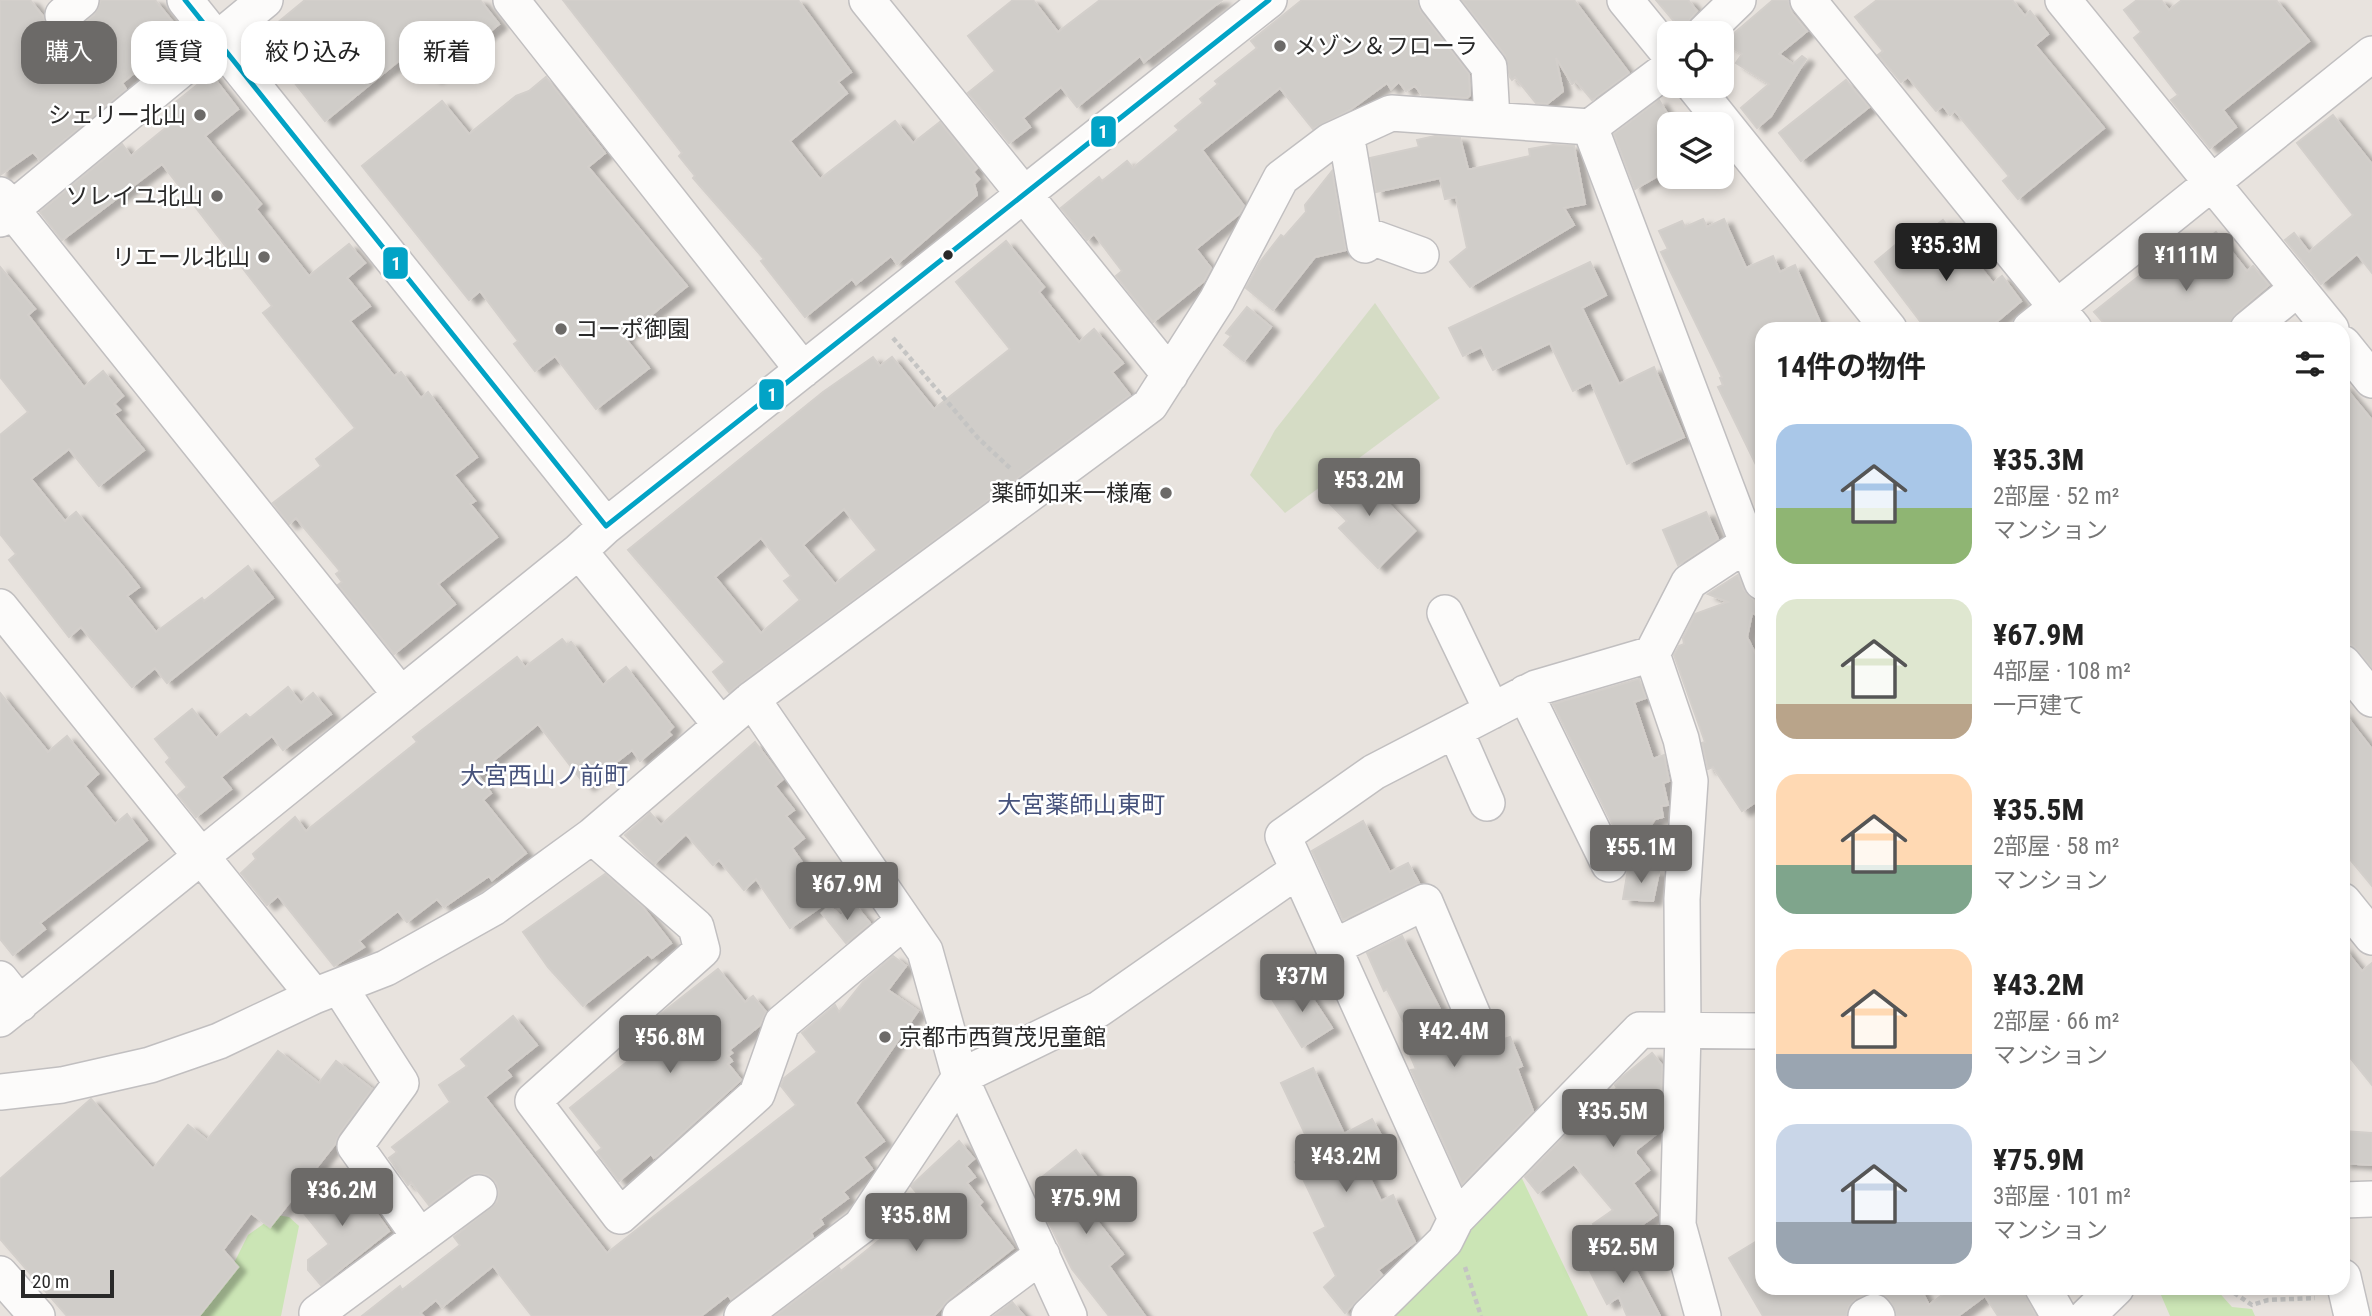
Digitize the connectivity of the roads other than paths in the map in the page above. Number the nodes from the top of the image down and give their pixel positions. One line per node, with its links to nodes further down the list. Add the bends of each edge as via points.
1 (185, 0): 12 (street)
2 (265, 0): 14 (street)
3 (511, 0): 34 (street)
4 (867, 0): 25 (street)
5 (1269, 0): 11 (street)
6 (1437, 0): 21 (street, via 1489,67)
7 (1625, 0): 15 (street)
8 (1738, 0): 13 (street)
9 (1808, 0): 29 (street)
10 (2063, 0): 24 (street)
11 (1233, 11): 25 (street)
12 (202, 21)
13 (1716, 21)
14 (227, 30)
15 (1657, 39)
16 (227, 53): 37 (street)
17 (2372, 54): 24 (street)
18 (1657, 76): 22 (street)
19 (160, 84): 26 (street)
20 (1704, 98): 30 (street)
21 (1492, 118): 22 (street); 23 (street, via 1391,113)
22 (1590, 127): 38 (street)
23 (1346, 134): 27 (street, via 1364,239); 35 (street, via 1281,178 1217,300)
24 (2213, 185): 28 (street); 29 (street)
25 (1023, 194): 34 (street); 35 (street)
26 (4, 208): 46 (street)
27 (1421, 255)
28 (2298, 288): 31 (street); 32 (street)
29 (2065, 318)
30 (1883, 322)
31 (2257, 322)
32 (2325, 322)
33 (2350, 353): 36 (street)
34 (803, 370): 37 (street)
35 (1170, 375): 47 (street, via 1150,405)
36 (2372, 380)
37 (606, 526): 39 (street)
38 (1748, 543): 40 (street); 43 (street, via 1689,582)
39 (579, 551): 46 (street); 50 (street)
40 (1755, 562)
41 (0, 607): 54 (street)
42 (1445, 613): 49 (street)
43 (1652, 654): 45 (street); 64 (street, via 1690,781 1682,899)
44 (2350, 672): 48 (street)
45 (1525, 694): 49 (street); 55 (street)
46 (401, 695): 54 (street)
47 (752, 699): 50 (street); 58 (street)
48 (2372, 699)
49 (1492, 711): 51 (street)
50 (721, 725): 53 (street)
51 (1455, 730): 52 (street); 56 (street, via 1374,772 1283,836)
52 (1487, 803)
53 (592, 836): 58 (street, via 696,927 702,950 533,1101 620,1216 757,1094 782,1023); 61 (street, via 493,908 386,968)
54 (202, 857): 61 (street); 62 (street)
55 (1609, 864)
56 (1298, 870): 60 (street); 66 (street, via 1099,1009)
57 (2350, 910): 59 (street)
58 (904, 921): 66 (street, via 925,951)
59 (2372, 937)
60 (1334, 947): 63 (street, via 1425,902); 71 (street)
61 (327, 992): 67 (street, via 219,1041 150,1065 62,1085); 72 (street, via 401,1083 355,1146)
62 (7, 1001)
63 (1474, 1018)
64 (1683, 1031): 65 (street); 71 (street, via 1640,1030); 83 (street, via 1678,1226)
65 (1755, 1031)
66 (960, 1077): 73 (street); 79 (street, via 862,1226)
67 (0, 1092)
68 (479, 1193): 72 (street)
69 (2372, 1199): 70 (street)
70 (2350, 1200)
71 (1456, 1219): 82 (street, via 1445,1241)
72 (420, 1237): 77 (street)
73 (1042, 1255): 80 (street); 81 (street)
74 (3, 1282): 78 (street)
75 (2047, 1295): 86 (street)
76 (2109, 1295): 87 (street)
77 (317, 1313)
78 (37, 1316)
79 (742, 1316)
80 (960, 1316)
81 (1069, 1316)
82 (1368, 1316)
83 (1703, 1316)
84 (1866, 1316): 85 (street, via 1874,1312)
85 (1877, 1316)
86 (2059, 1316)
87 (2087, 1316)

